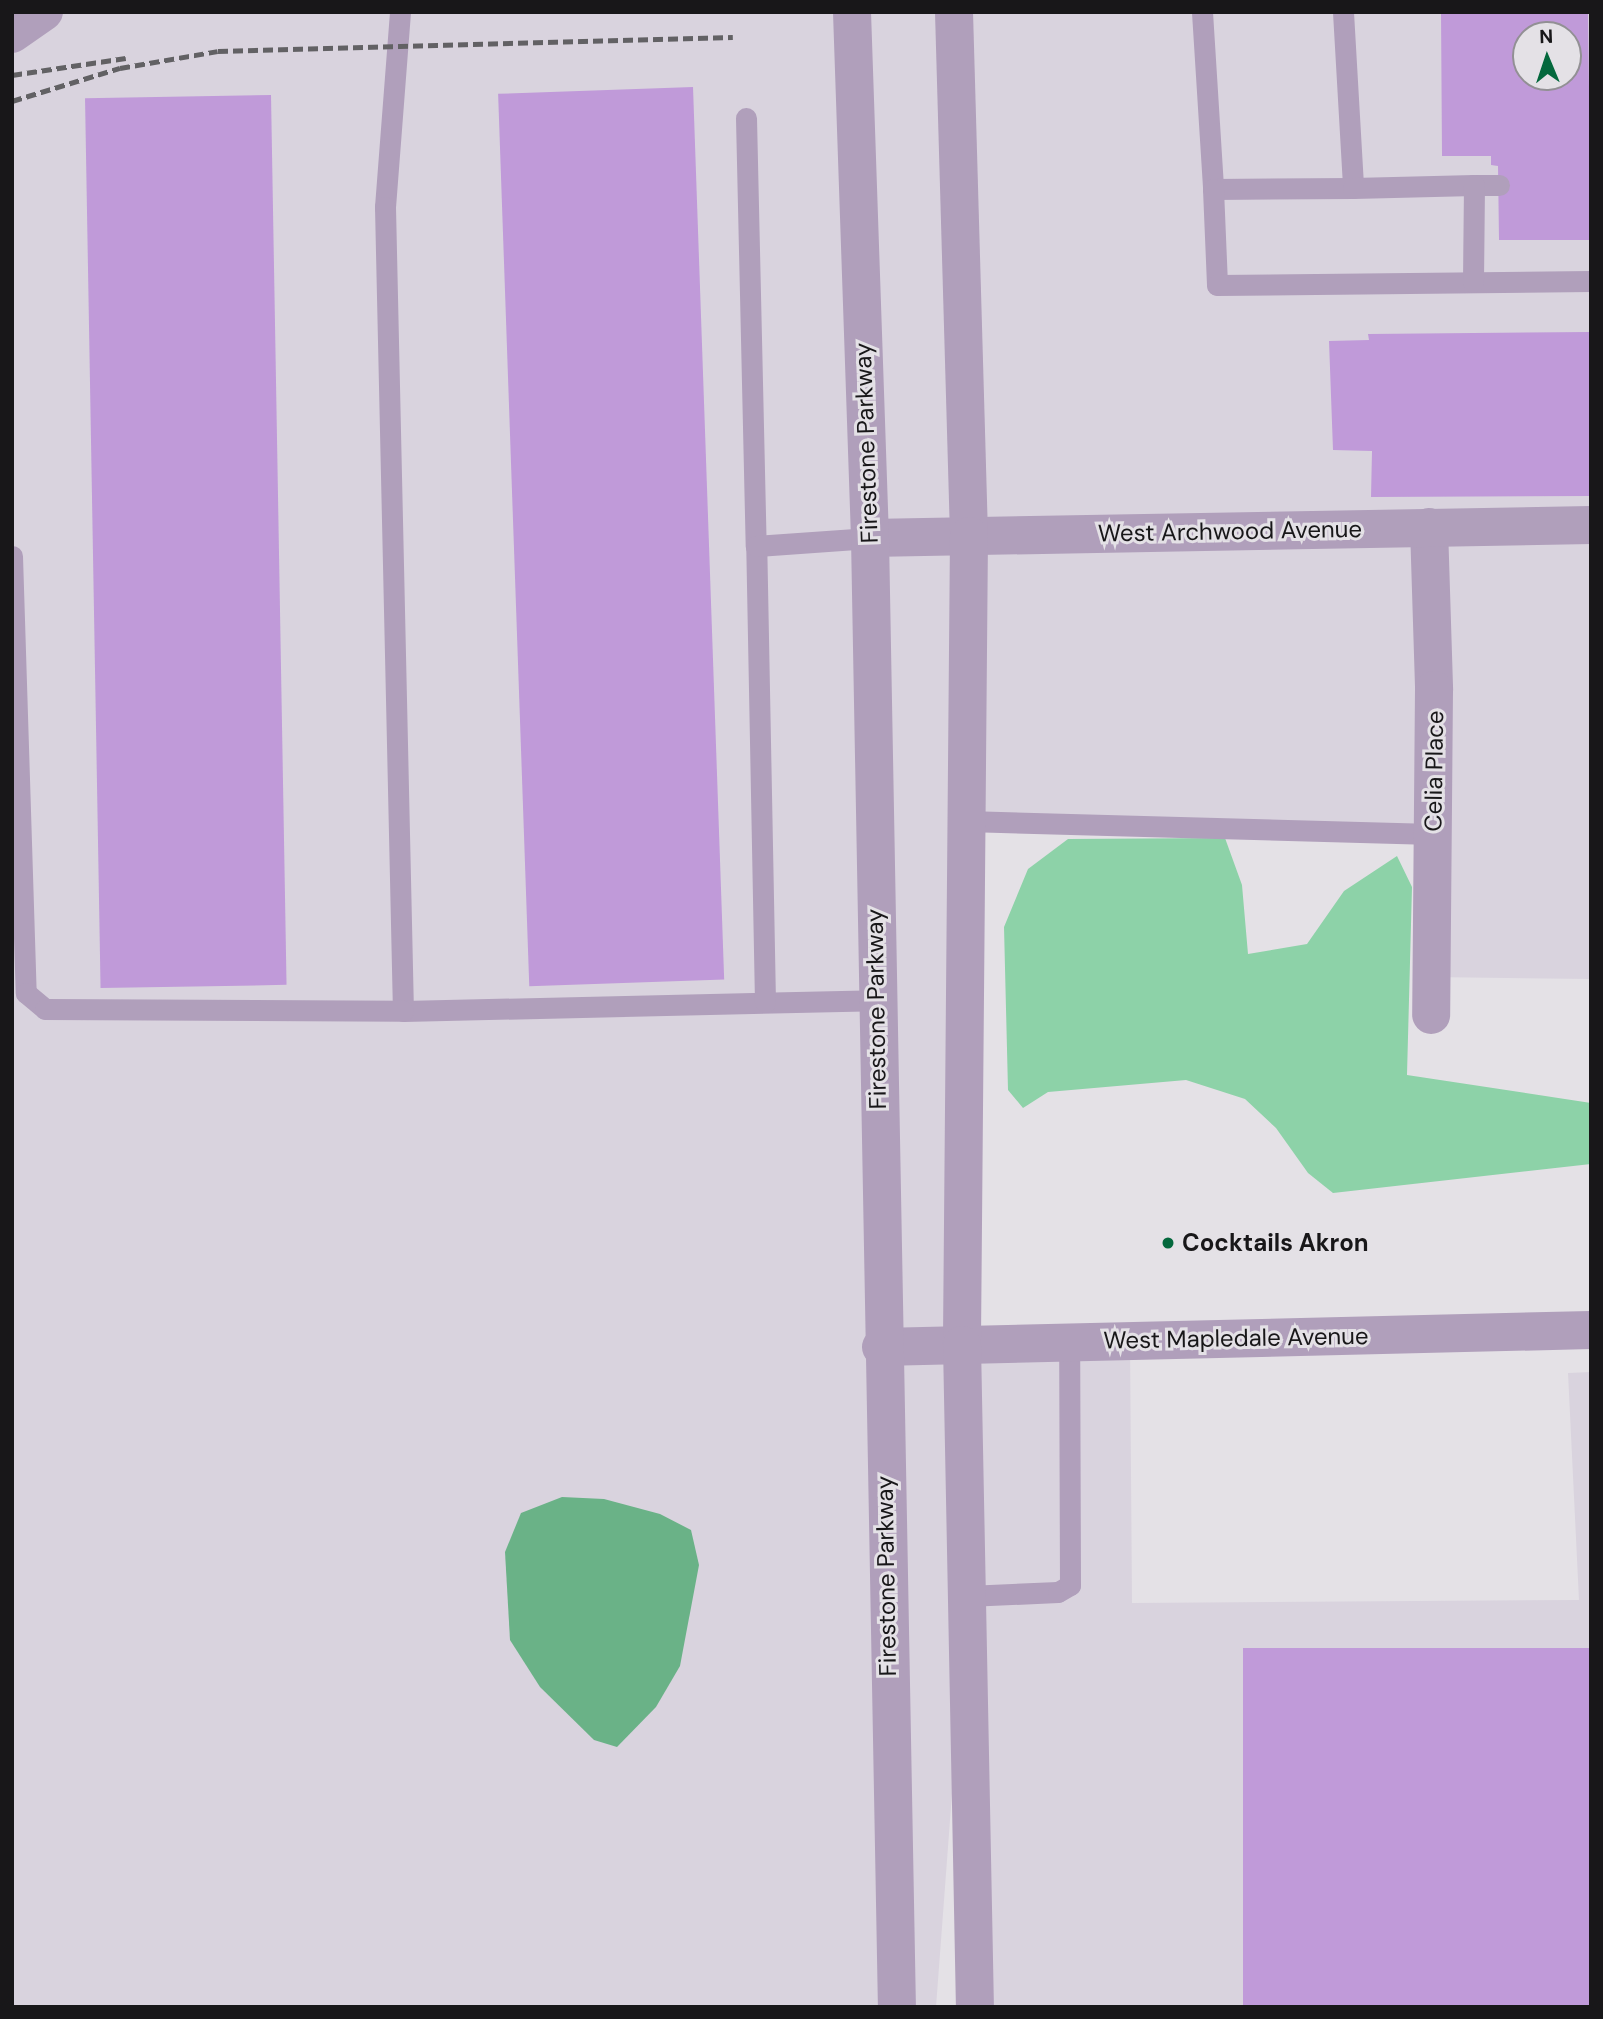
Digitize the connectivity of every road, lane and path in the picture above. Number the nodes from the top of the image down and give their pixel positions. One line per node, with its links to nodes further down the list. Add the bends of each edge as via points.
1 (44, 12): 7 (street)
2 (400, 12): 25 (lane, via 385,207)
3 (852, 12): 18 (street, Firestone Parkway)
4 (954, 12): 17 (street)
5 (1202, 12): 12 (lane)
6 (1343, 12): 11 (lane)
7 (12, 34)
8 (747, 118): 19 (lane)
9 (1474, 185): 10 (lane); 11 (lane); 14 (lane)
10 (1499, 185)
11 (1353, 188): 12 (lane)
12 (1213, 189): 14 (lane, via 1217,285)
13 (1591, 281): 14 (lane)
14 (1474, 282)
15 (1591, 525): 16 (street, West Archwood Avenue)
16 (1429, 527): 17 (street, West Archwood Avenue); 22 (street, Celia Place)
17 (969, 536): 18 (street, West Archwood Avenue); 21 (street)
18 (870, 538): 19 (lane); 23 (street, Firestone Parkway)
19 (756, 546): 24 (lane)
20 (12, 556): 25 (lane, via 26,993 45,1009)
21 (966, 821): 22 (lane); 29 (street)
22 (1433, 834): 26 (street, Celia Place)
23 (876, 1000): 24 (lane); 30 (street, Firestone Parkway)
24 (765, 1002): 25 (lane)
25 (403, 1011)
26 (1431, 1015)
27 (1591, 1329): 28 (street, West Mapledale Avenue)
28 (1069, 1343): 29 (street, West Mapledale Avenue); 31 (lane, via 1070,1585 1058,1592)
29 (962, 1345): 30 (street, West Mapledale Avenue); 31 (street)
30 (881, 1347): 32 (street, Firestone Parkway)
31 (967, 1596): 33 (street)
32 (897, 2007)
33 (975, 2007)

